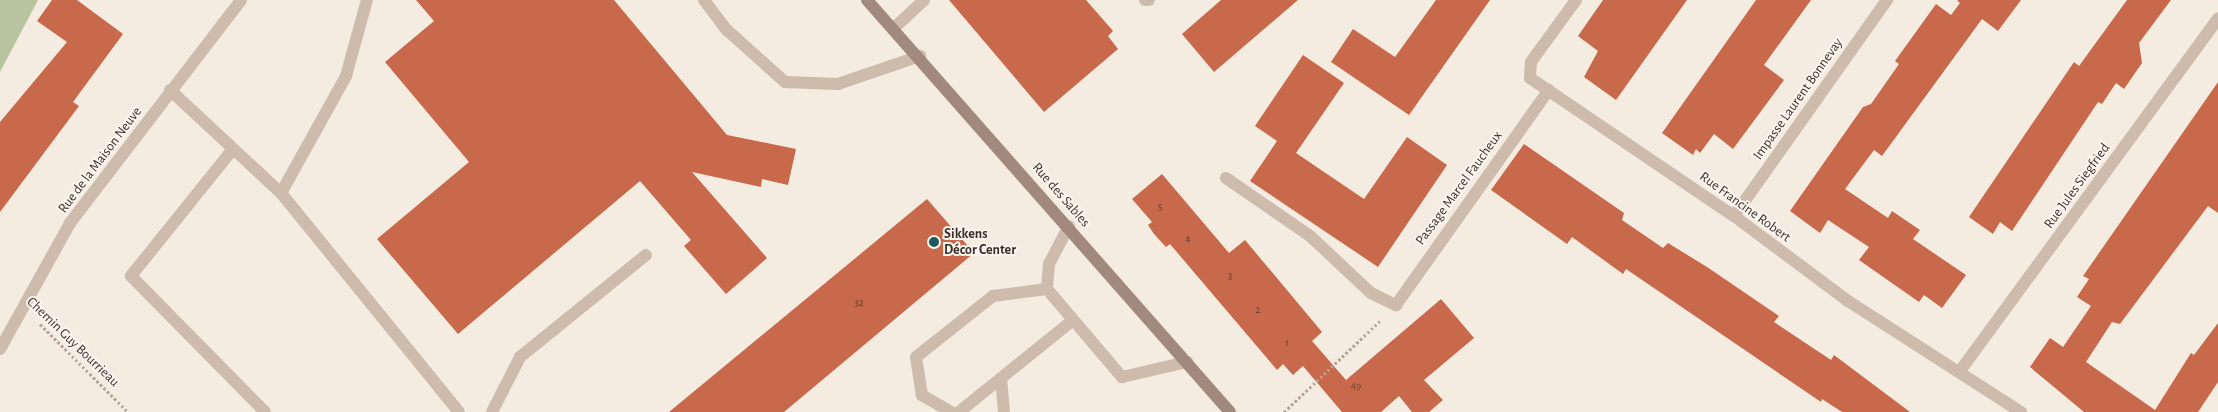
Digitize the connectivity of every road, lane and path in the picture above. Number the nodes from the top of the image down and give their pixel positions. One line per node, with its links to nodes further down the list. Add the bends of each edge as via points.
1 (241, 0): 13 (street, Rue de la Maison Neuve)
2 (367, 0): 17 (street, via 346,76)
3 (704, 0): 12 (street, via 727,30 785,82 838,84)
4 (867, 0): 11 (main road, Rue des Sables)
5 (924, 0): 11 (street)
6 (1145, 0): 7 (street)
7 (1149, 0)
8 (1576, 0): 14 (street, Rue Francine Robert, via 1531,62 1530,78)
9 (1887, 0): 18 (street, Impasse Laurent Bonnevay)
10 (2218, 18): 27 (street, Rue Jules Siegfried)
11 (894, 28): 12 (main road, Rue des Sables)
12 (920, 56): 19 (main road, Rue des Sables)
13 (170, 90): 15 (street); 23 (street, Rue de la Maison Neuve, via 70,223)
14 (1549, 90): 18 (street, Rue Francine Robert); 22 (street, Passage Marcel Faucheux)
15 (233, 149): 17 (street); 31 (street, via 132,276)
16 (1226, 178): 22 (street, via 1310,236 1371,293)
17 (280, 193): 32 (street)
18 (1734, 216): 27 (street, Rue Francine Robert, via 1848,301)
19 (1069, 226): 21 (street, via 1049,264); 26 (main road, Rue des Sables)
20 (646, 255): 33 (street, via 520,357)
21 (1047, 289): 24 (street); 34 (street, via 993,296 916,357 922,395)
22 (1396, 305): 37 (path)
23 (22, 306): 25 (street, Rue de la Maison Neuve); 30 (path, Chemin Guy Bourrieau)
24 (1073, 320): 26 (street, via 1122,378); 28 (street)
25 (0, 349)
26 (1187, 362): 29 (main road, Rue des Sables)
27 (1960, 371): 38 (street, Rue Francine Robert)
28 (1001, 378): 35 (street); 36 (street)
29 (1228, 411)
30 (128, 412)
31 (264, 412)
32 (459, 412)
33 (492, 412)
34 (951, 412)
35 (959, 412)
36 (1004, 412)
37 (1284, 412)
38 (2020, 412)

